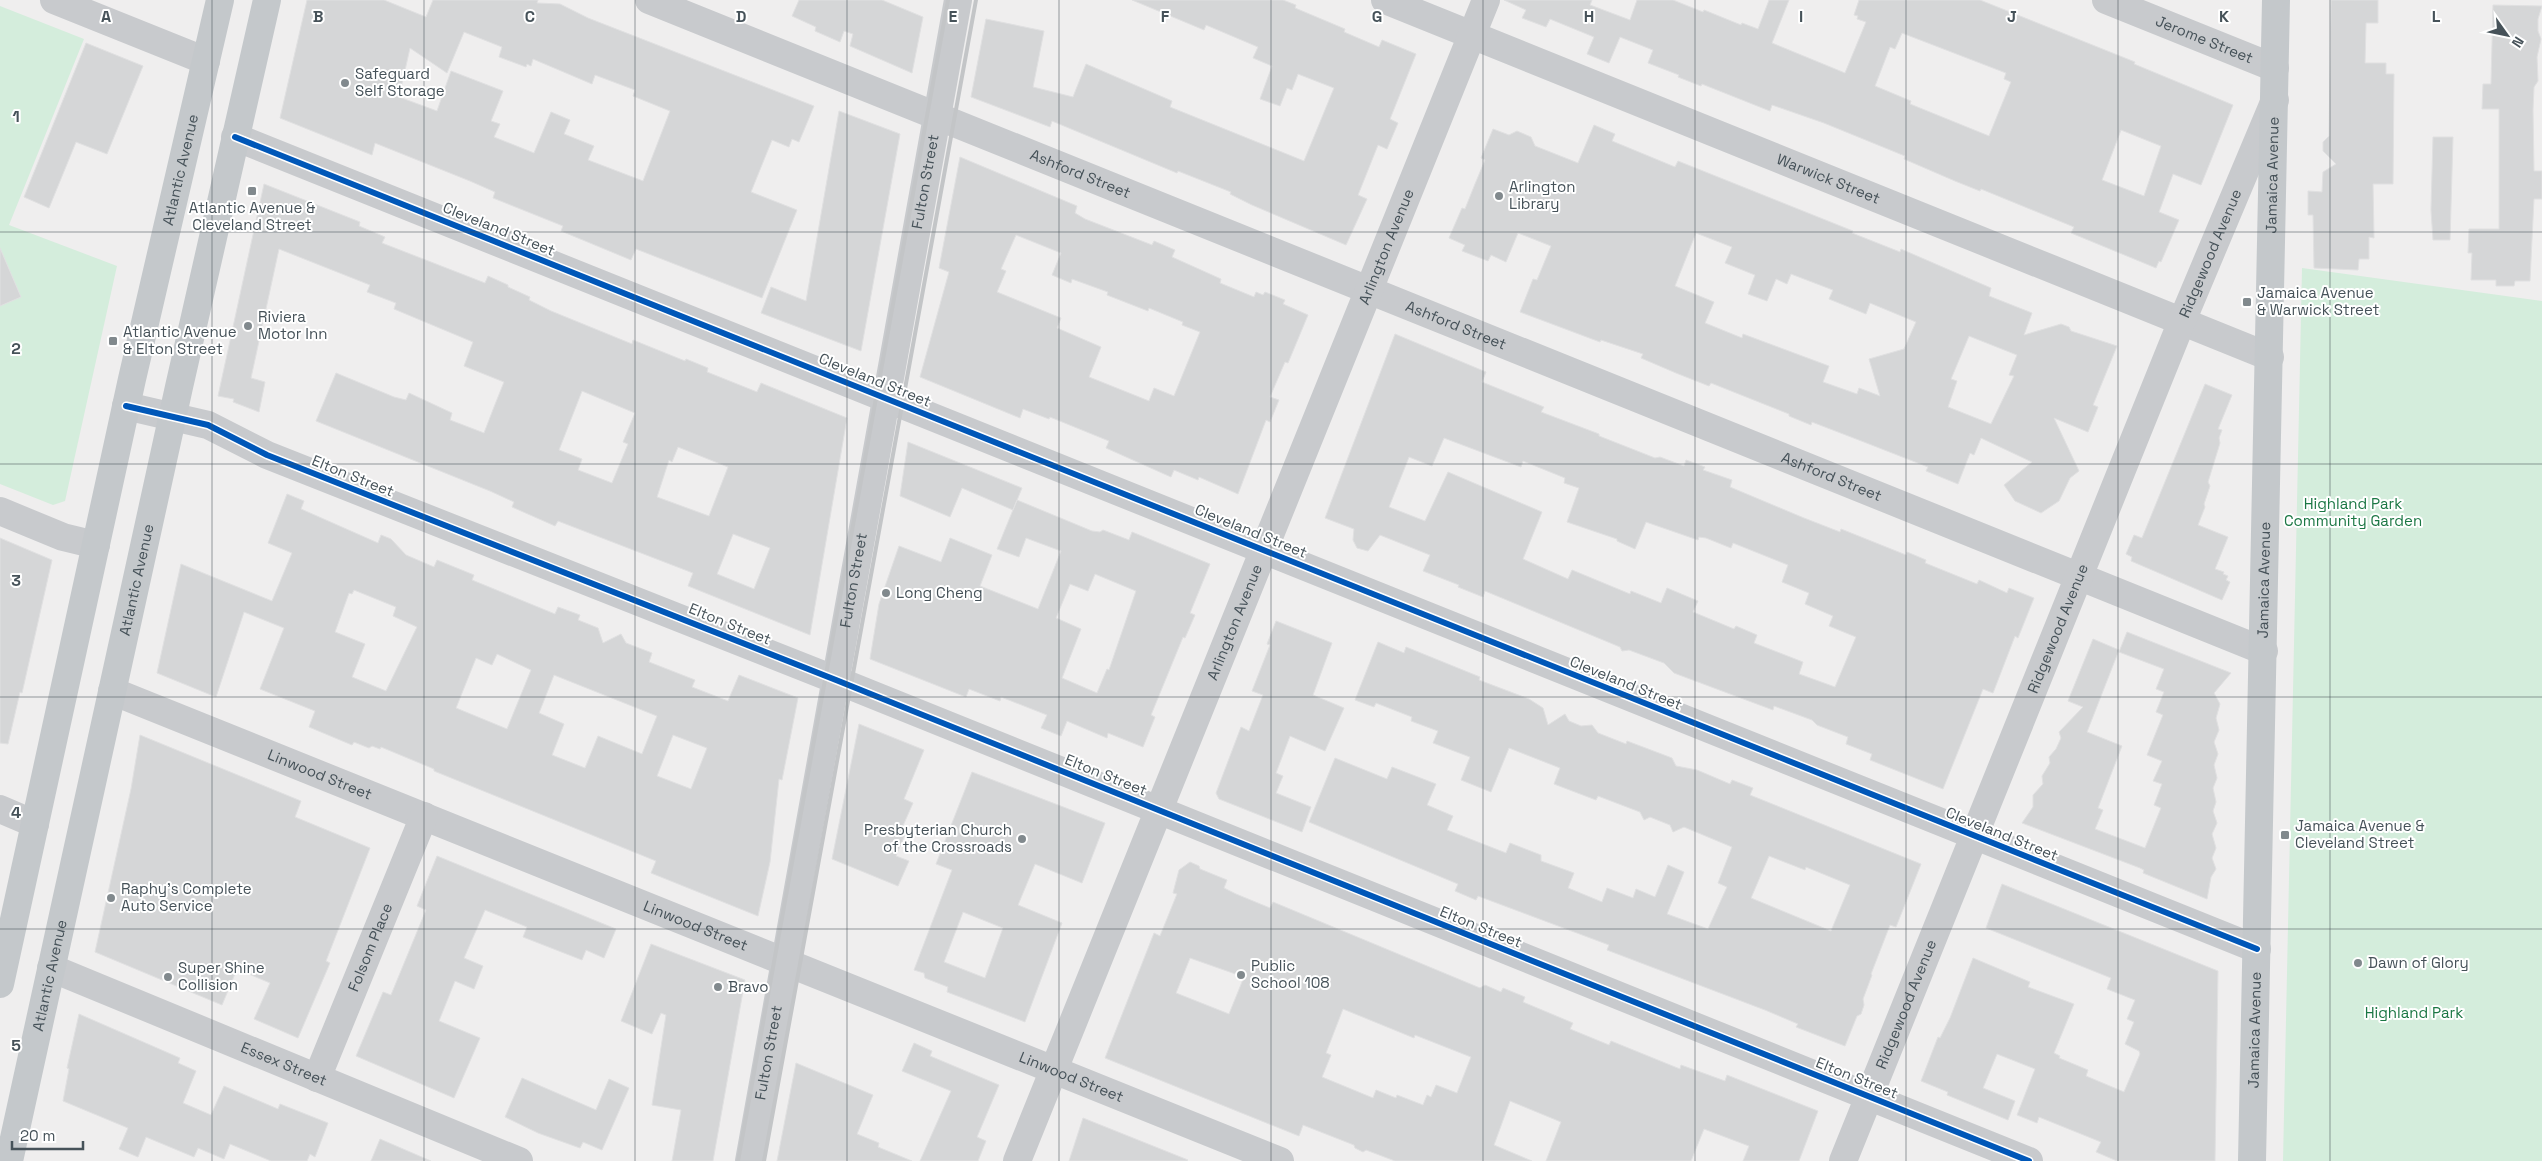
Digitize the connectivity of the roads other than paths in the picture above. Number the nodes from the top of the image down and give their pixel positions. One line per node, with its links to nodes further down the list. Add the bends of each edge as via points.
1 (54, 0): 11 (street)
2 (220, 0): 11 (main road, Atlantic Avenue)
3 (267, 0): 15 (main road, Atlantic Avenue)
4 (649, 0): 14 (street, Ashford Street)
5 (958, 0): 14 (street, Fulton Street)
6 (1386, 0): 10 (street, Warwick Street)
7 (1486, 0): 10 (street, Arlington Avenue)
8 (2106, 0): 12 (street, Jerome Street)
9 (2276, 0): 12 (main road, Jamaica Avenue)
10 (1472, 35): 16 (street, Arlington Avenue); 17 (street, Warwick Street)
11 (206, 61): 20 (main road, Atlantic Avenue)
12 (2275, 68): 13 (main road, Jamaica Avenue)
13 (2275, 99): 17 (street, Ridgewood Avenue); 18 (main road, Jamaica Avenue)
14 (937, 116): 16 (street, Ashford Street); 19 (street, Fulton Street)
15 (235, 137): 19 (street, Cleveland Street); 21 (main road, Atlantic Avenue)
16 (1369, 290): 24 (street, Arlington Avenue); 25 (street, Ashford Street)
17 (2182, 321): 18 (street, Warwick Street); 25 (street, Ridgewood Avenue)
18 (2270, 357): 26 (main road, Jamaica Avenue)
19 (887, 398): 24 (street, Cleveland Street); 27 (street, Fulton Street)
20 (126, 406): 21 (street, Elton Street); 23 (main road, Atlantic Avenue)
21 (172, 417): 27 (street, Elton Street, via 208,425 266,455); 28 (main road, Atlantic Avenue)
22 (0, 511): 23 (street, via 63,537)
23 (96, 545): 32 (main road, Atlantic Avenue)
24 (1264, 550): 30 (street, Arlington Avenue); 33 (street, Cleveland Street)
25 (2078, 578): 26 (street, Ashford Street); 33 (street, Ridgewood Avenue)
26 (2264, 651): 34 (main road, Jamaica Avenue)
27 (836, 680): 30 (street, Elton Street); 35 (street, Fulton Street)
28 (112, 691): 31 (street, Linwood Street); 36 (main road, Atlantic Avenue)
29 (0, 809): 32 (street)
30 (1159, 810): 38 (street, Arlington Avenue); 40 (street, Elton Street)
31 (424, 816): 35 (street, Linwood Street); 39 (street, Folsom Place)
32 (35, 824): 37 (main road, Atlantic Avenue)
33 (1974, 837): 34 (street, Cleveland Street); 40 (street, Ridgewood Avenue)
34 (2257, 949): 48 (main road, Jamaica Avenue)
35 (784, 962): 38 (street, Linwood Street); 43 (street, Fulton Street)
36 (51, 968): 39 (street, Essex Street); 41 (main road, Atlantic Avenue)
37 (0, 984)
38 (1054, 1070): 44 (street, Arlington Avenue); 45 (street, Linwood Street)
39 (317, 1078): 42 (street, Essex Street)
40 (1869, 1097): 46 (street, Ridgewood Avenue); 47 (street, Elton Street)
41 (9, 1161)
42 (518, 1161)
43 (749, 1161)
44 (1017, 1161)
45 (1280, 1161)
46 (1843, 1161)
47 (2029, 1161)
48 (2252, 1161)

